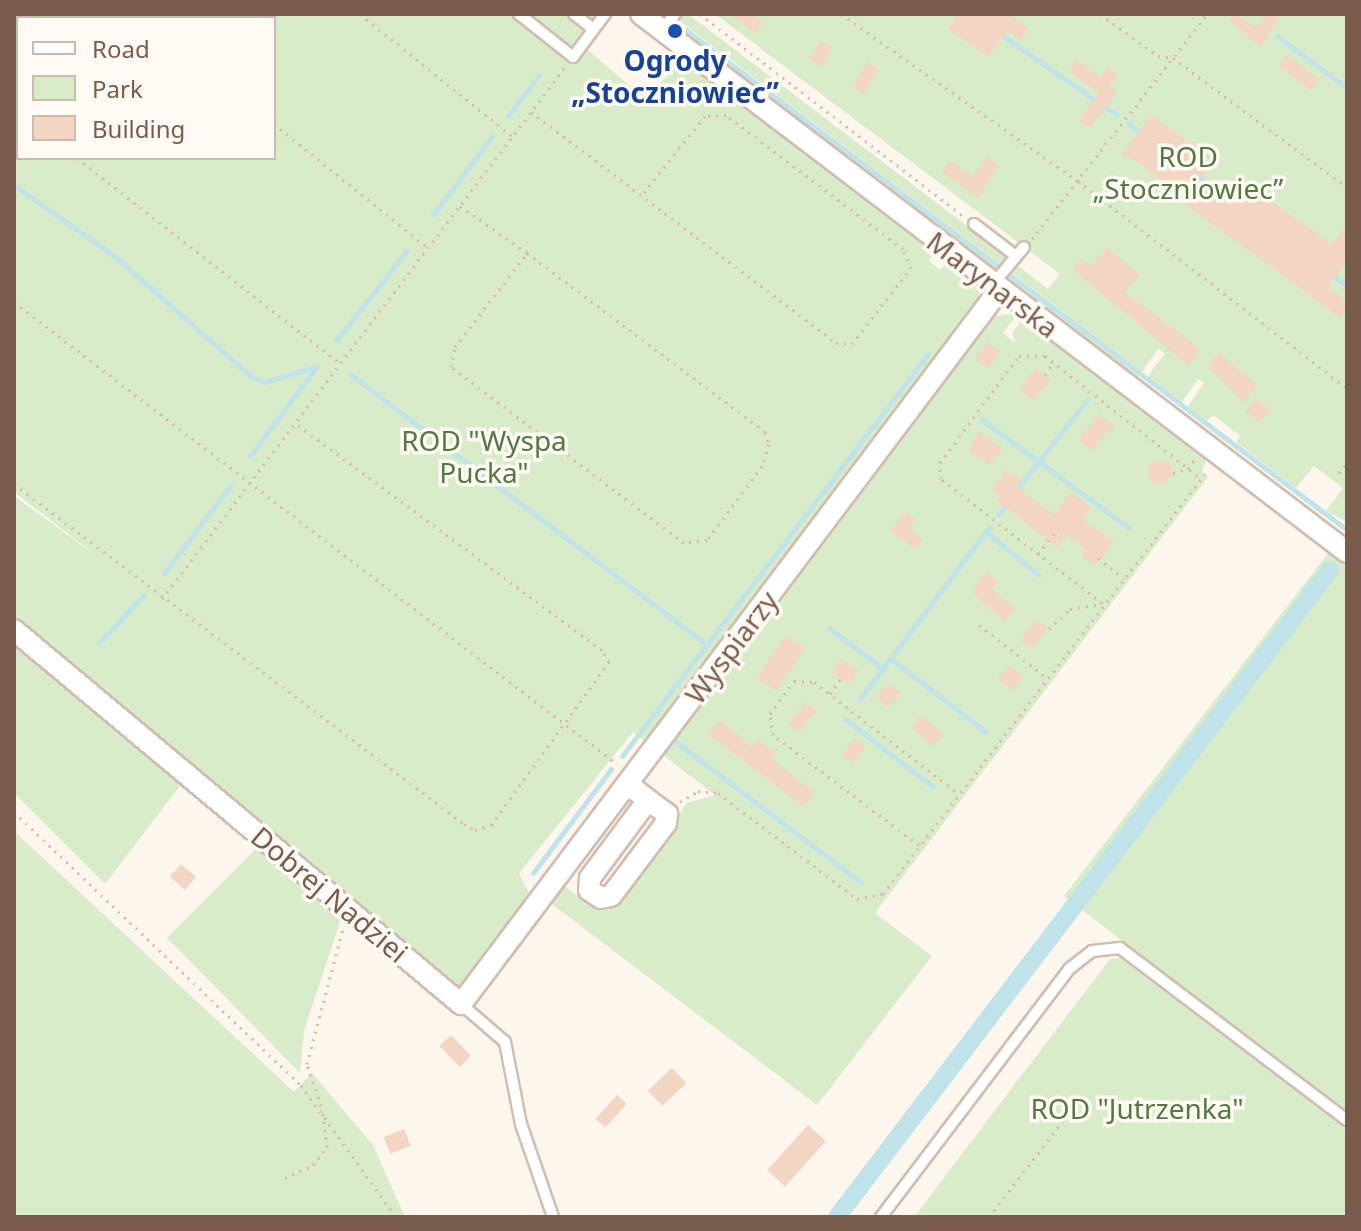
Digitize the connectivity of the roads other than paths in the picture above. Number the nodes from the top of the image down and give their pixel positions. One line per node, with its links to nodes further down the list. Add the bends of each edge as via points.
1 (519, 14): 6 (lane, via 573,57)
2 (574, 14): 6 (lane)
3 (605, 14): 6 (lane)
4 (641, 14): 5 (street, Marynarska)
5 (668, 23): 8 (street, Marynarska)
6 (593, 29)
7 (974, 224): 8 (lane, via 1018,254)
8 (997, 284): 9 (street, Marynarska); 11 (street, Wyspiarzy)
9 (1347, 552)
10 (14, 630): 12 (street, Dobrej Nadziei)
11 (639, 788): 11 (street, via 590,878 589,890 611,896 669,812); 12 (street, Wyspiarzy)
12 (461, 1004): 14 (lane, Dobrej Nadziei, via 505,1042 521,1124)
13 (1347, 1120): 15 (lane, via 1120,948 1092,951 1069,969)
14 (553, 1217)
15 (881, 1217)

